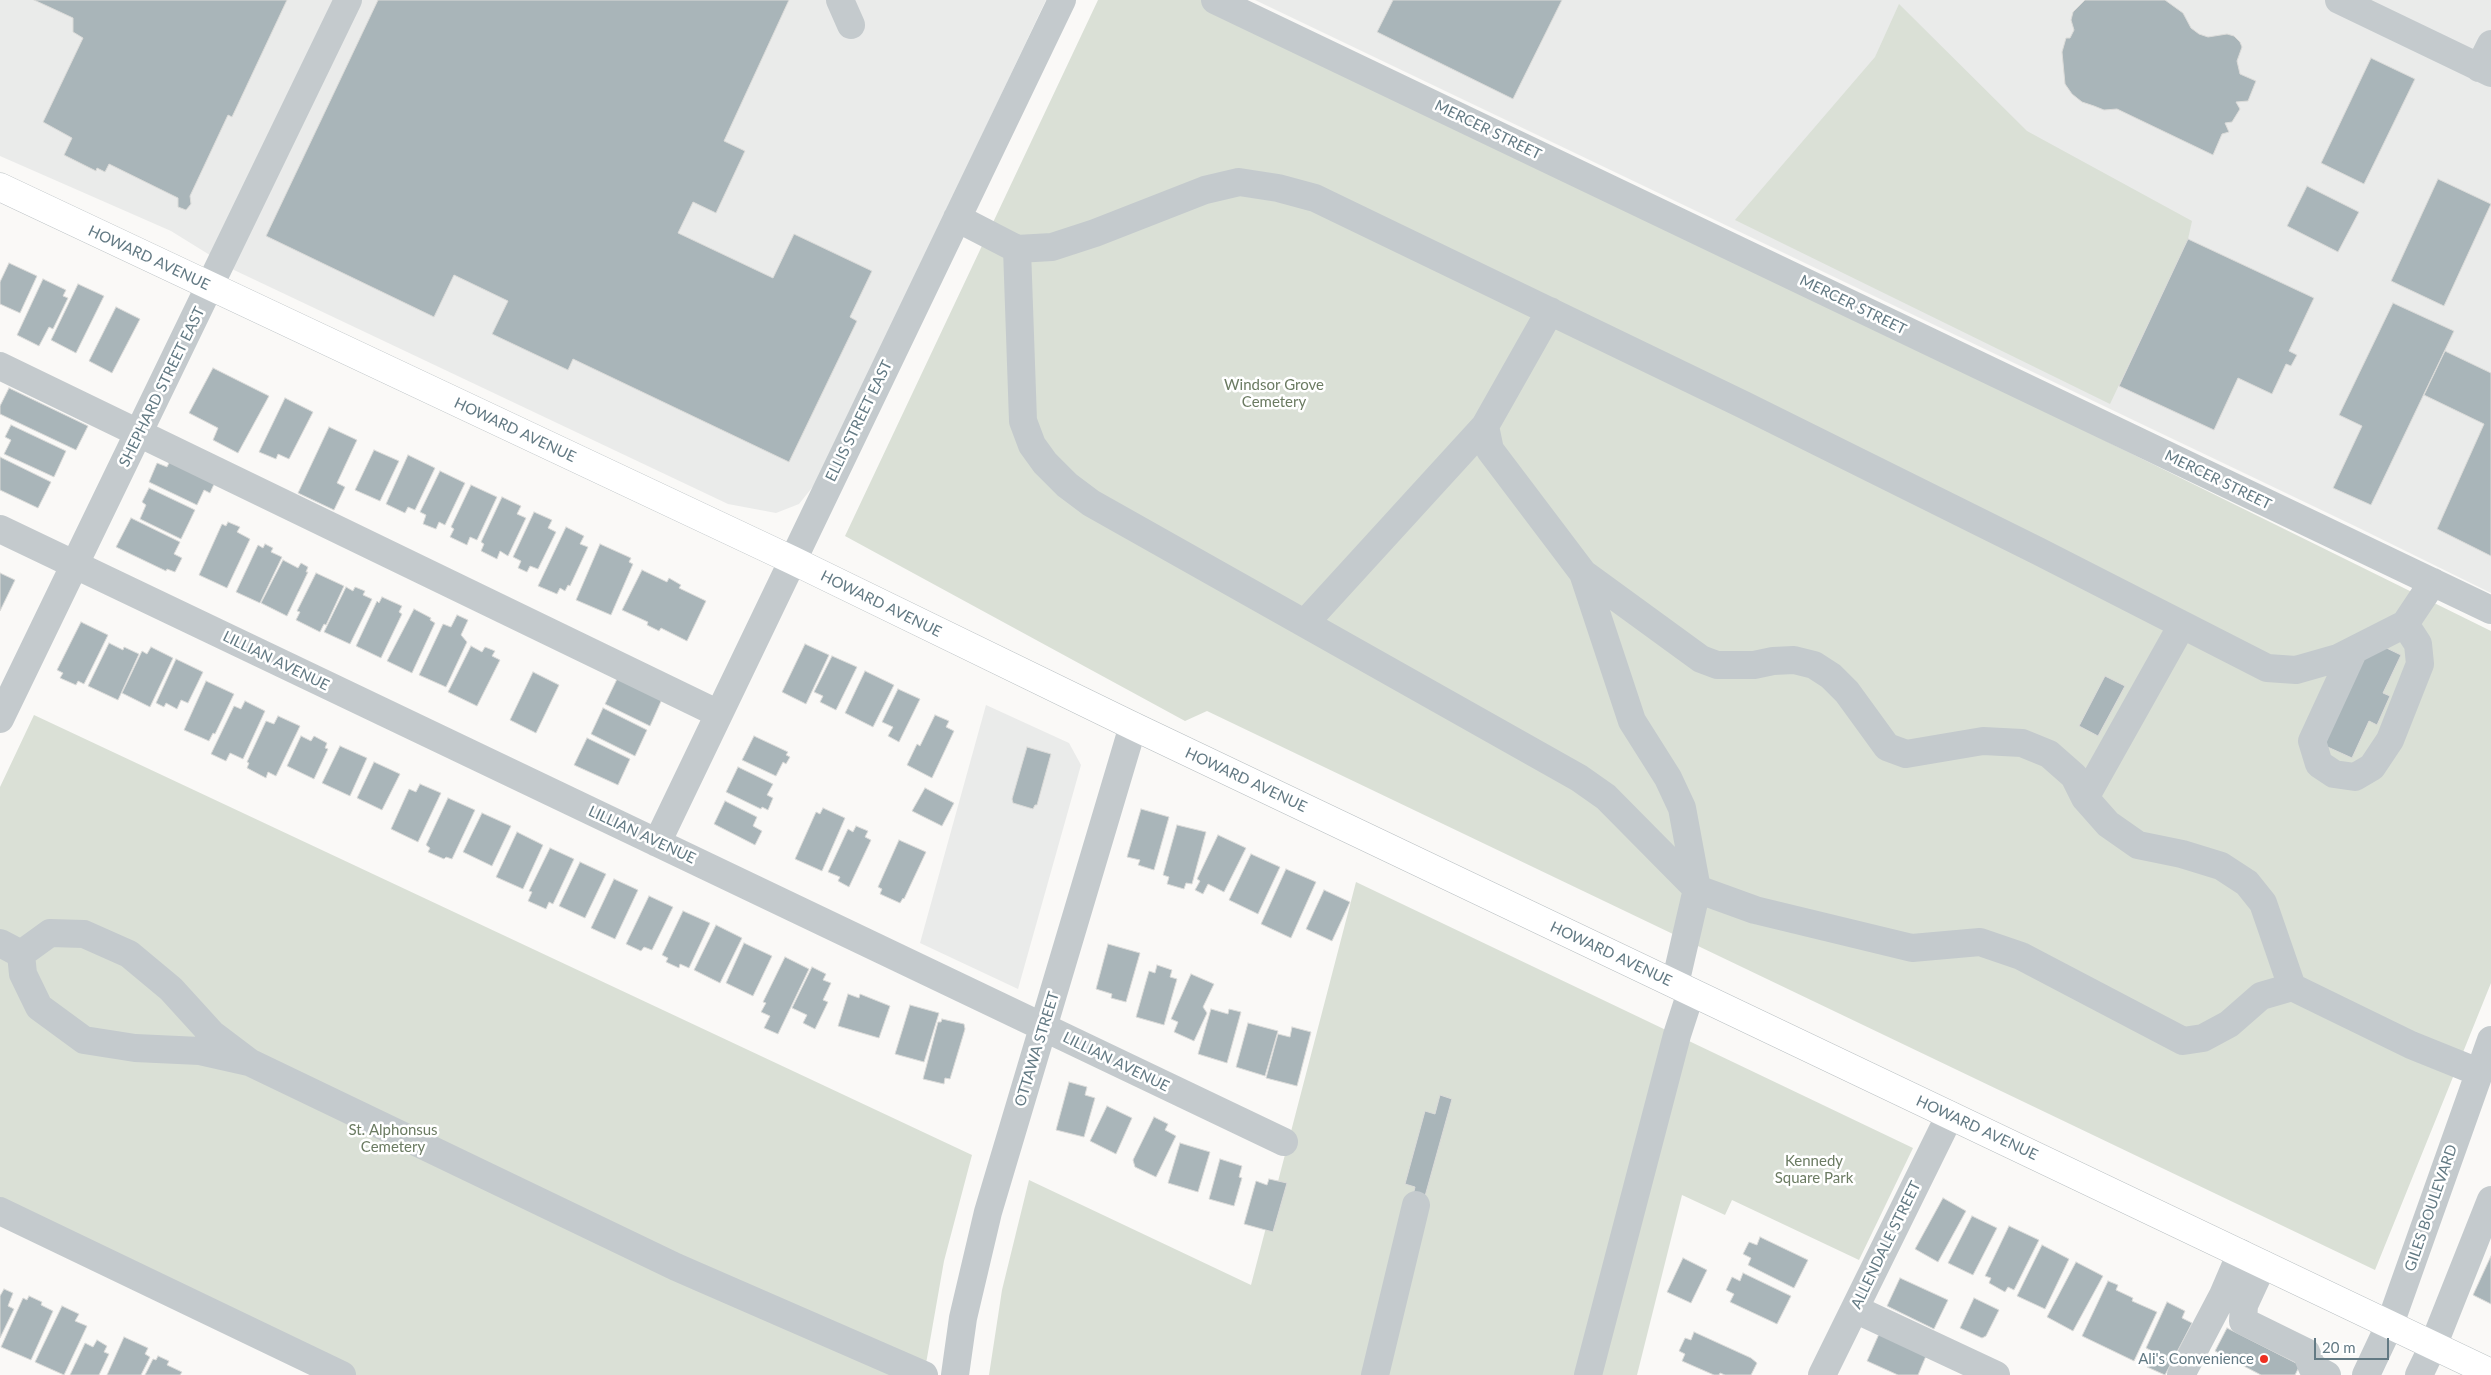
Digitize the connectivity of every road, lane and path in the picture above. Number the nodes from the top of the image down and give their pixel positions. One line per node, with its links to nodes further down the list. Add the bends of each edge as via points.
1 (840, 0): 7 (street)
2 (1062, 0): 10 (street, ELLIS STREET EAST)
3 (1215, 0): 21 (street, MERCER STREET)
4 (2339, 0): 6 (street)
5 (346, 1): 12 (street, SHEPHARD STREET EAST)
6 (2380, 9): 8 (street)
7 (851, 25)
8 (2487, 61)
9 (0, 187): 12 (main road, HOWARD AVENUE)
10 (957, 218): 11 (street); 18 (street, ELLIS STREET EAST)
11 (1017, 249): 13 (street, via 1052,247 1206,190 1240,182 1315,198); 23 (street, via 1023,421 1032,445 1046,464 1091,503)
12 (210, 287): 16 (street, SHEPHARD STREET EAST); 18 (main road, HOWARD AVENUE)
13 (1550, 311): 15 (street); 25 (street)
14 (0, 366): 16 (street)
15 (1485, 426): 20 (street, via 1490,450); 23 (street)
16 (139, 432): 19 (street, SHEPHARD STREET EAST); 28 (street)
17 (0, 529): 19 (street, LILLIAN AVENUE)
18 (792, 560): 28 (street, ELLIS STREET EAST); 29 (main road, HOWARD AVENUE)
19 (76, 565): 27 (street, SHEPHARD STREET EAST); 31 (street, LILLIAN AVENUE)
20 (1583, 573): 30 (street, via 1701,659 1717,665 1745,666 1794,660 1814,665 1847,692 1887,747 1906,754 1983,741 2022,743 2049,754 2074,776); 32 (street, via 1632,721 1668,778 1682,808)
21 (2433, 582): 22 (street, MERCER STREET); 24 (street)
22 (2491, 610)
23 (1305, 623): 32 (street, via 1579,778 1606,797)
24 (2404, 624): 26 (street); 26 (street, via 2418,644 2420,664 2390,740 2372,767 2355,777 2334,774 2319,764 2312,741)
25 (2182, 625): 26 (street, via 2267,668 2296,670); 30 (street)
26 (2354, 650)
27 (3, 706)
28 (719, 714): 31 (street, ELLIS STREET EAST)
29 (1133, 726): 35 (main road, HOWARD AVENUE); 36 (street, OTTAWA STREET)
30 (2085, 798): 34 (street, via 2108,824 2138,845 2221,866 2247,883 2263,903)
31 (657, 842): 36 (street, LILLIAN AVENUE)
32 (1697, 890): 34 (street, via 1756,910 1912,948 1987,944 2021,956 2183,1041 2203,1038 2229,1024 2261,996); 35 (street)
33 (11, 949): 38 (street, via 39,1007 84,1040 135,1048 200,1051); 38 (street, via 50,933 84,934 129,954 171,989 212,1034)
34 (2292, 987): 39 (street, via 2412,1045)
35 (1683, 988): 40 (main road, HOWARD AVENUE); 54 (street, via 1677,1035)
36 (1044, 1027): 41 (street, LILLIAN AVENUE); 52 (street, OTTAWA STREET, via 988,1212 963,1318)
37 (2491, 1040): 39 (street, GILES BOULEVARD)
38 (249, 1062): 51 (street, via 676,1267)
39 (2478, 1072): 47 (street, GILES BOULEVARD)
40 (1950, 1115): 45 (main road, HOWARD AVENUE); 46 (street, ALLENDALE STREET)
41 (1284, 1142)
42 (2491, 1200): 48 (street)
43 (1416, 1205): 53 (street)
44 (0, 1211): 50 (street)
45 (2252, 1259): 47 (main road, HOWARD AVENUE); 57 (street, via 2223,1295); 58 (street, via 2243,1321 2306,1352 2312,1367)
46 (1855, 1308): 55 (street, ALLENDALE STREET); 56 (street)
47 (2390, 1324): 48 (main road, HOWARD AVENUE); 59 (street, GILES BOULEVARD)
48 (2433, 1346): 49 (main road, HOWARD AVENUE); 60 (street)
49 (2491, 1373)
50 (342, 1375)
51 (924, 1375)
52 (955, 1375)
53 (1375, 1375)
54 (1588, 1375)
55 (1822, 1375)
56 (1996, 1375)
57 (2181, 1375)
58 (2326, 1375)
59 (2366, 1375)
60 (2419, 1375)

